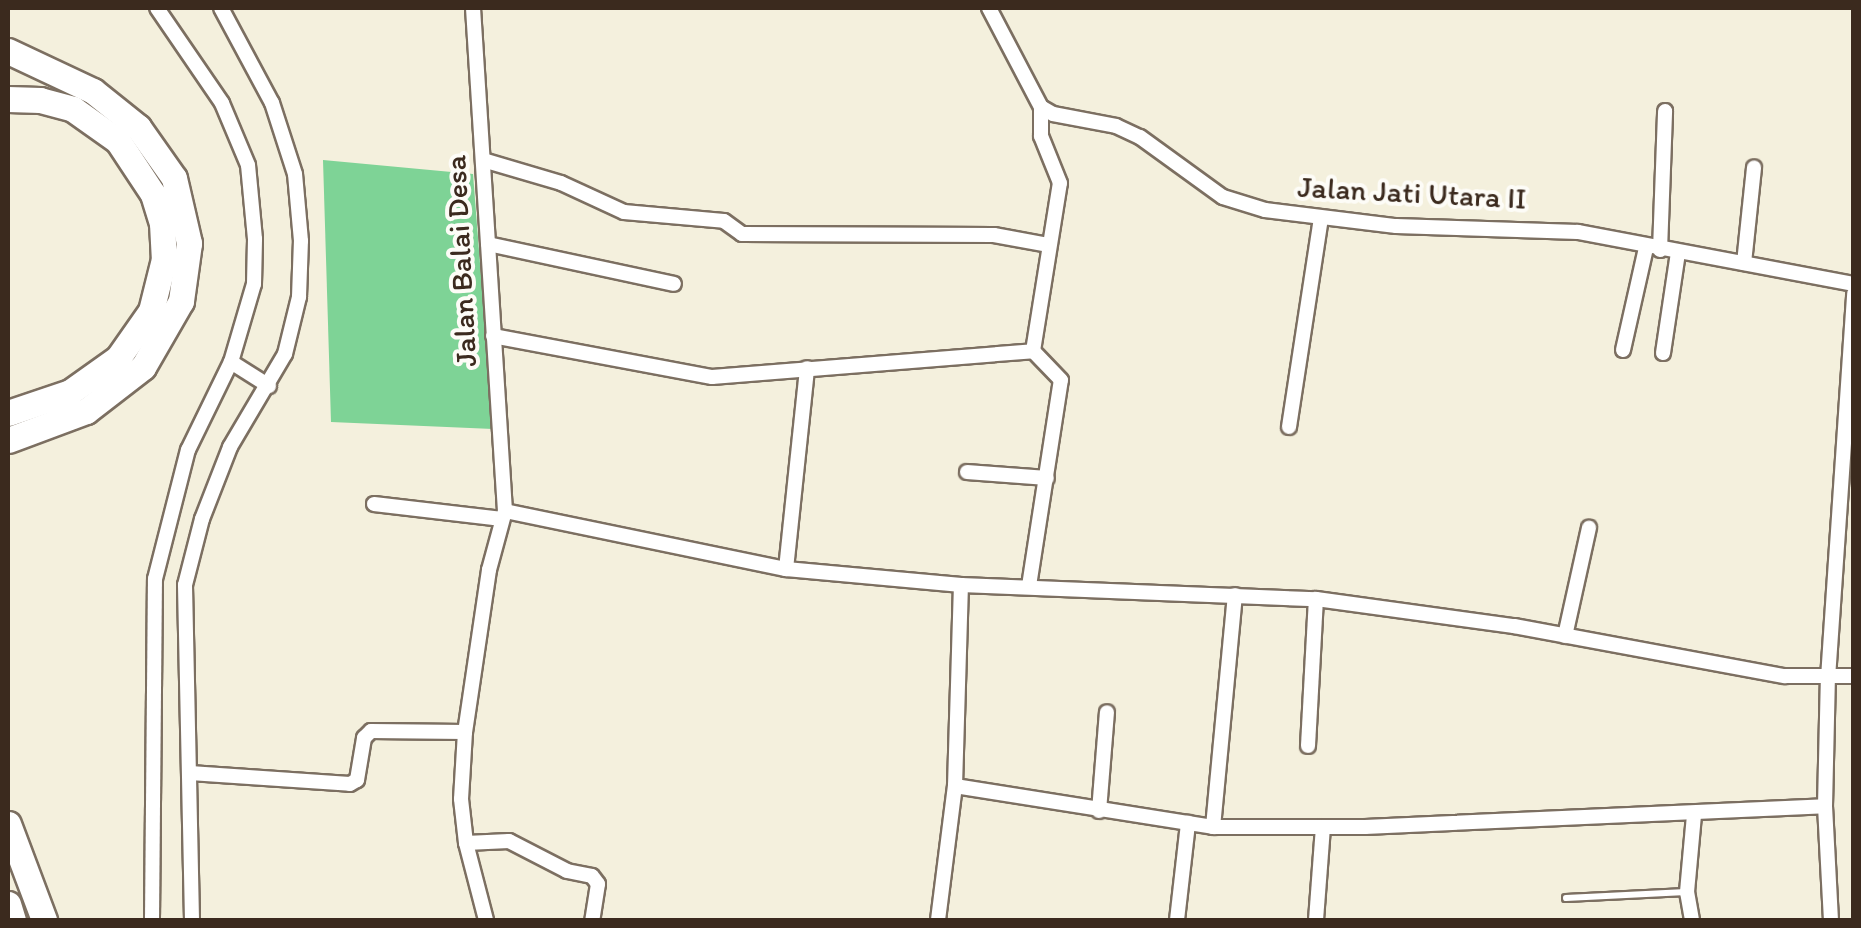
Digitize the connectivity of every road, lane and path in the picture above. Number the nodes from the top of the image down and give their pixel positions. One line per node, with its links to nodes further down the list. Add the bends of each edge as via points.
1 (157, 8): 24 (street, via 222,103 248,165 254,284)
2 (220, 8): 26 (street, via 272,103 295,174 299,297)
3 (473, 8): 9 (street, Jalan Balai Desa)
4 (989, 8): 7 (street)
5 (8, 50): 29 (highway, via 93,91 138,127 174,178 189,243 181,301 143,368 86,411)
6 (8, 99): 27 (highway, via 57,103 118,142 153,194 164,259 152,311 118,358 70,392)
7 (1041, 107): 11 (street, Jalan Jati Utara II, via 1140,137 1223,197); 13 (street, via 1040,136 1060,183)
8 (1665, 112): 14 (street)
9 (483, 160): 12 (street, Jalan Balai Desa); 13 (street, via 560,182 624,212 724,221 742,234 994,235)
10 (1754, 168): 16 (street)
11 (1321, 218): 14 (street, Jalan Jati Utara II, via 1578,232); 28 (street)
12 (488, 244): 17 (street); 20 (street, Jalan Balai Desa)
13 (1050, 245): 22 (street)
14 (1652, 249): 15 (street, Jalan Jati Utara II); 21 (street)
15 (1678, 253): 16 (street, Jalan Jati Utara II); 23 (street)
16 (1744, 263): 18 (street, Jalan Jati Utara II)
17 (674, 284)
18 (1854, 284)
19 (1854, 294): 42 (street)
20 (493, 336): 25 (street, via 712,377); 33 (street, Jalan Balai Desa)
21 (1624, 350)
22 (1033, 351): 25 (street); 31 (street, via 1060,380)
23 (1663, 353)
24 (231, 362): 26 (street); 61 (street, via 188,450 155,579)
25 (807, 368): 35 (street)
26 (269, 386): 46 (street, via 230,447 185,585)
27 (8, 413)
28 (1289, 426)
29 (8, 440)
30 (967, 472): 31 (street)
31 (1047, 478): 37 (street)
32 (374, 504): 33 (street)
33 (503, 515): 35 (street); 44 (street, Jalan Balai Desa)
34 (1589, 528): 40 (street)
35 (786, 569): 36 (street)
36 (961, 585): 37 (street); 47 (street)
37 (1030, 586): 38 (street)
38 (1235, 596): 39 (street); 53 (street)
39 (1316, 598): 40 (street); 45 (street)
40 (1565, 636): 42 (street)
41 (1854, 676): 42 (street)
42 (1828, 678): 48 (street)
43 (1106, 712): 49 (street)
44 (464, 732): 46 (street, via 371,731 357,780 350,784); 55 (street, Jalan Balai Desa)
45 (1308, 746)
46 (190, 773): 62 (street)
47 (956, 786): 49 (street); 65 (street)
48 (1825, 806): 50 (street); 69 (street)
49 (1099, 812): 51 (street)
50 (1694, 815): 54 (street); 56 (street)
51 (1188, 823): 53 (street); 66 (street)
52 (8, 824): 60 (highway)
53 (1213, 827): 54 (street)
54 (1323, 828): 67 (street)
55 (466, 843): 63 (street, Jalan Balai Desa); 64 (street, via 509,841 592,876 598,884)
56 (1687, 892): 57 (lane); 68 (street)
57 (1566, 898)
58 (8, 904): 59 (highway)
59 (14, 920)
60 (44, 920)
61 (152, 920)
62 (192, 920)
63 (486, 920)
64 (592, 920)
65 (938, 920)
66 (1176, 920)
67 (1316, 920)
68 (1692, 920)
69 (1832, 920)

